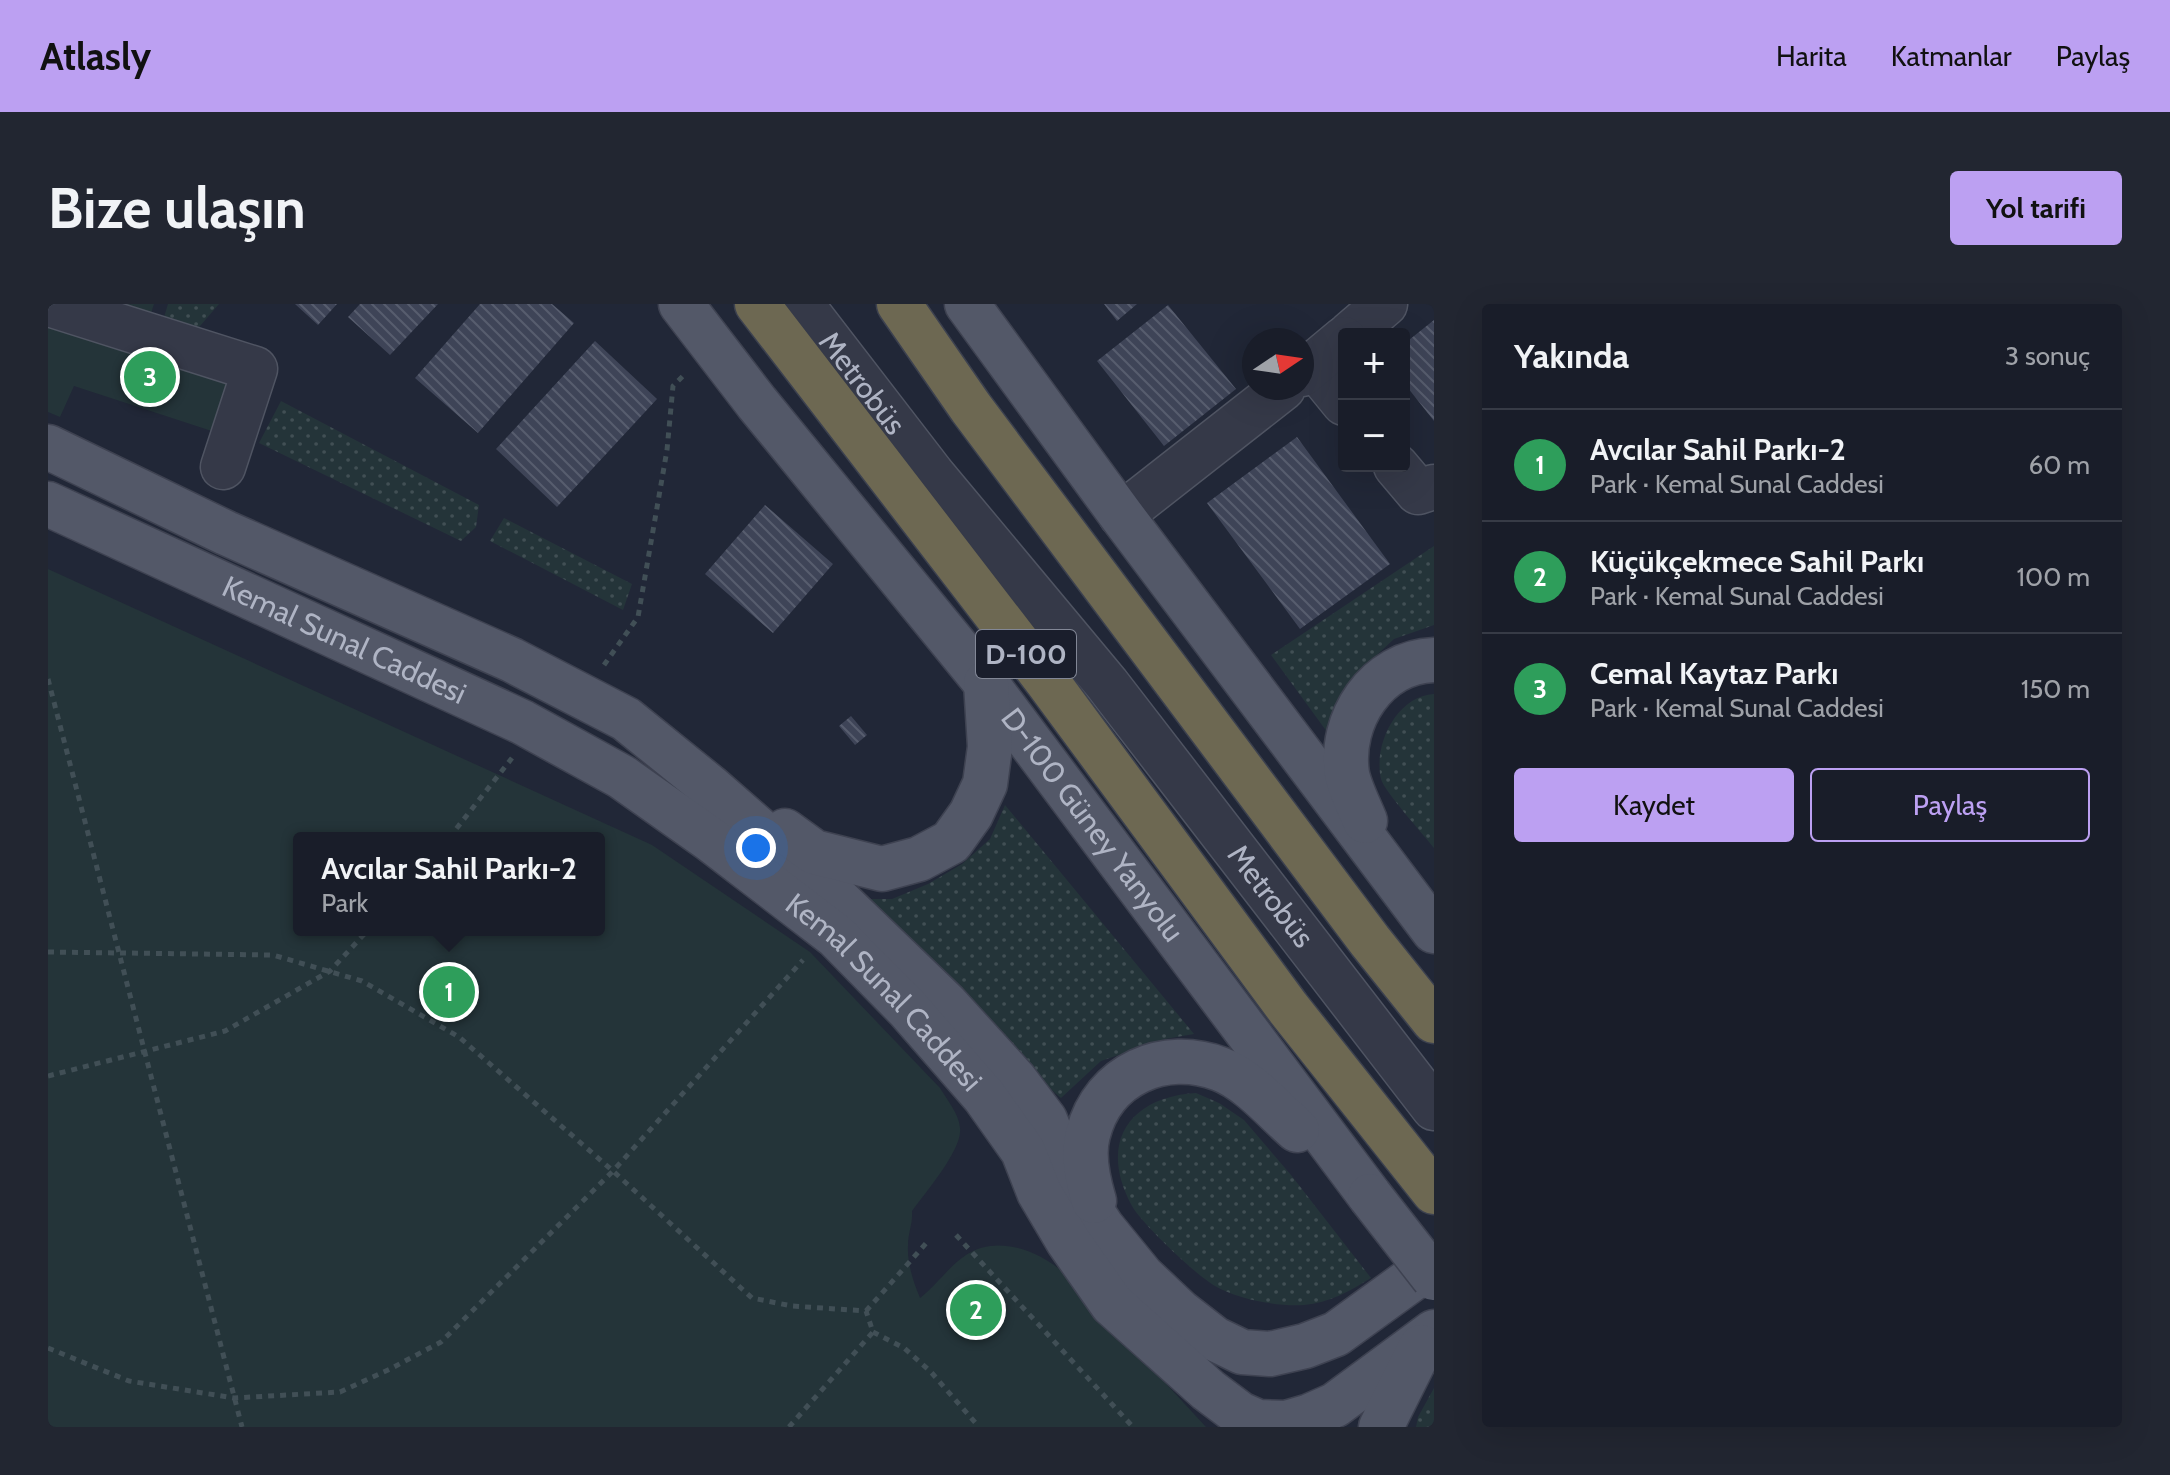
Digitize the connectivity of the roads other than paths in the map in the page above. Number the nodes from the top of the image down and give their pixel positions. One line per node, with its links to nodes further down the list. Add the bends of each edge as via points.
1 (49, 304): 14 (street, via 255,369)
2 (681, 304): 20 (main road, D-100 Güney Yanyolu)
3 (757, 304): 26 (highway, D-100, via 1047,681 1288,1008)
4 (801, 304): 21 (street, Metrobüs, via 932,474)
5 (835, 304): 21 (street, Metrobüs)
6 (899, 304): 24 (highway, via 971,408)
7 (967, 304): 18 (main road)
8 (1385, 304): 9 (street)
9 (1357, 328)
10 (1314, 369): 12 (street)
11 (1268, 400): 18 (street)
12 (1341, 400)
13 (51, 456): 22 (main road, Kemal Sunal Caddesi, via 512,660 626,719)
14 (223, 467)
15 (1401, 472): 16 (street, via 1418,492)
16 (1434, 487)
17 (48, 504): 32 (main road, Kemal Sunal Caddesi, via 536,730 622,777 711,840 829,931 908,1009 984,1096 1023,1151 1039,1192 1112,1304)
18 (1121, 515): 23 (main road)
19 (1434, 660): 23 (main road, via 1401,666 1378,683 1354,713 1347,737 1347,776 1366,824)
20 (986, 683): 22 (main road, via 990,747 985,784 951,842 919,859 882,869 814,852 766,817); 27 (main road, D-100 Güney Yanyolu)
21 (1107, 684): 25 (street, Metrobüs)
22 (710, 787): 28 (main road, Kemal Sunal Caddesi, via 830,892 946,1004 1015,1080 1045,1120 1067,1173)
23 (1424, 918)
24 (1434, 1021)
25 (1434, 1108)
26 (1434, 1192)
27 (1370, 1196): 28 (main road, via 1245,1084 1221,1069 1187,1061 1159,1062 1129,1075 1101,1103 1087,1135 1087,1175); 30 (main road, D-100 Güney Yanyolu, bridge)
28 (1102, 1227): 29 (main road, Kemal Sunal Caddesi, via 1179,1311 1242,1352 1270,1354 1336,1334)
29 (1434, 1263)
30 (1434, 1278)
31 (1429, 1336): 32 (main road, Kemal Sunal Caddesi, via 1335,1405 1286,1423 1258,1422); 34 (main road)
32 (1208, 1390): 33 (main road)
33 (1241, 1427)
34 (1381, 1427)

